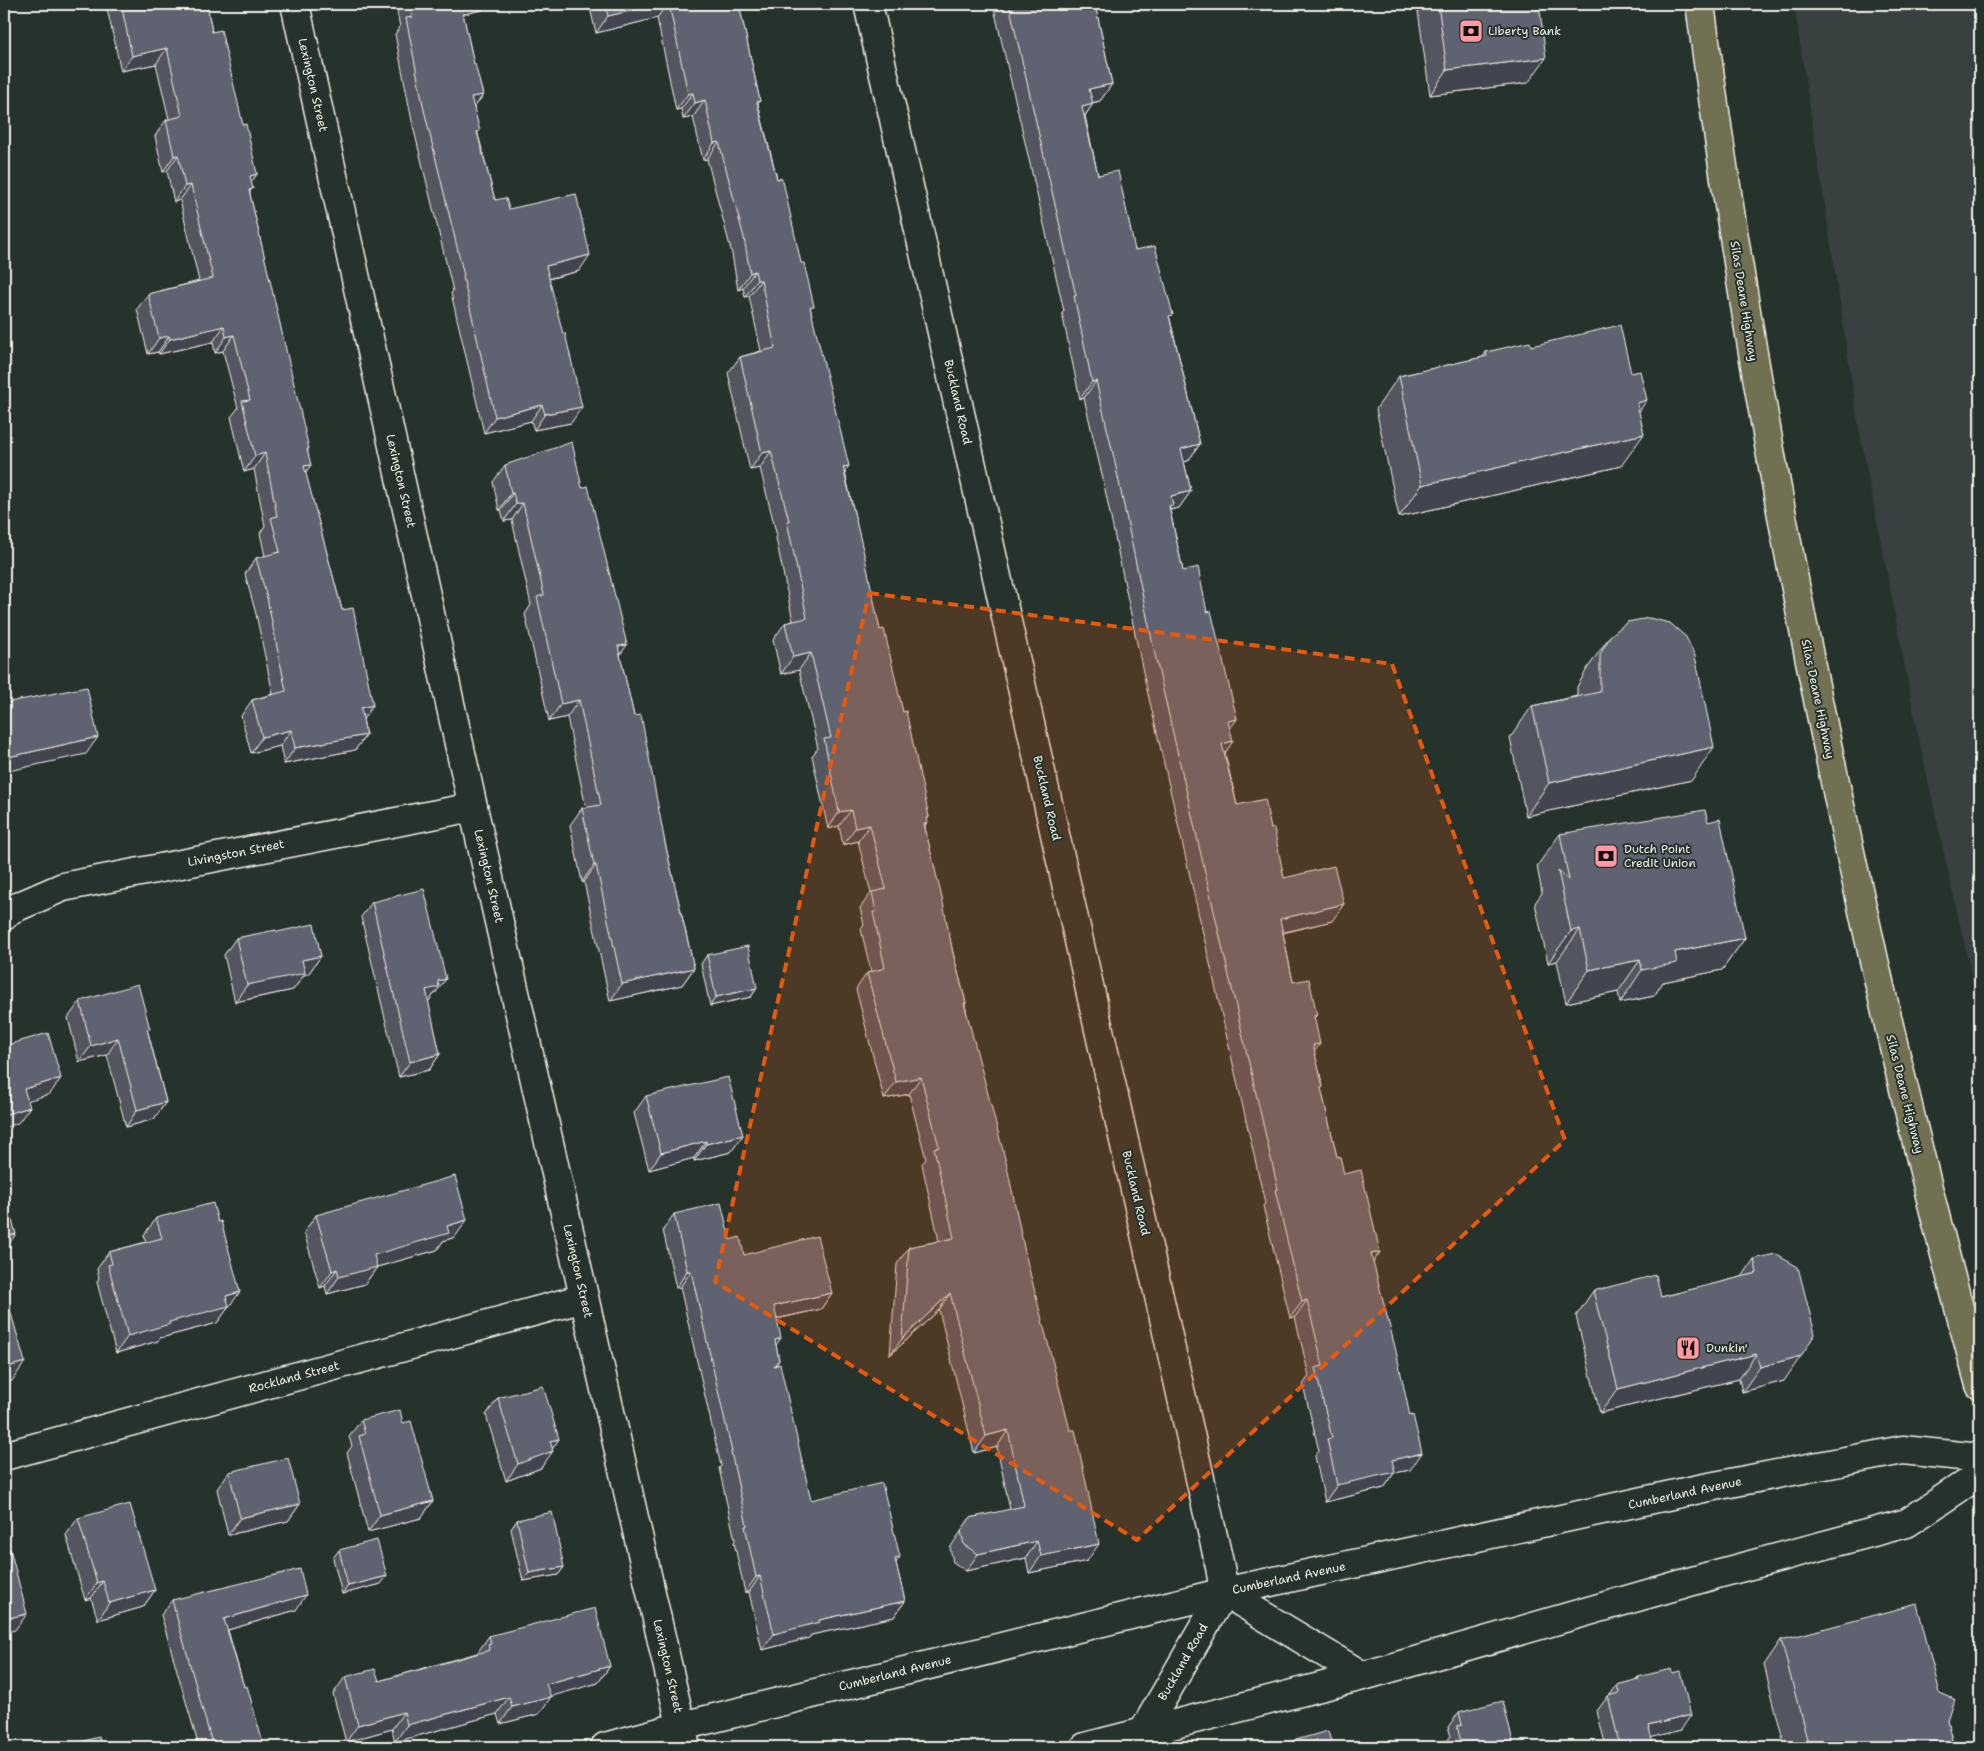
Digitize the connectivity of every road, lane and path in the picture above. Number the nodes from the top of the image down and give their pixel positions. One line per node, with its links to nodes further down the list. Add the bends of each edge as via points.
1 (295, 4): 4 (street, Lexington Street)
2 (868, 4): 11 (street, Buckland Road)
3 (1700, 4): 7 (main road, Silas Deane Highway, via 1760,399 1815,687 1894,1051)
4 (473, 807): 5 (street, Livingston Street, via 63,887 10,910); 6 (street, Lexington Street)
5 (4, 916)
6 (584, 1298): 8 (street, Rockland Street); 14 (street, Lexington Street)
7 (1980, 1385)
8 (4, 1456)
9 (1980, 1458): 11 (street, Cumberland Avenue, via 1903,1450 1699,1489)
10 (1980, 1474): 12 (street, via 1907,1523)
11 (1224, 1592): 12 (street); 13 (street, Buckland Road); 14 (street, Cumberland Avenue)
12 (1363, 1676): 13 (street)
13 (1143, 1732): 16 (street)
14 (684, 1736): 15 (street, Cumberland Avenue)
15 (605, 1747)
16 (1084, 1747)

